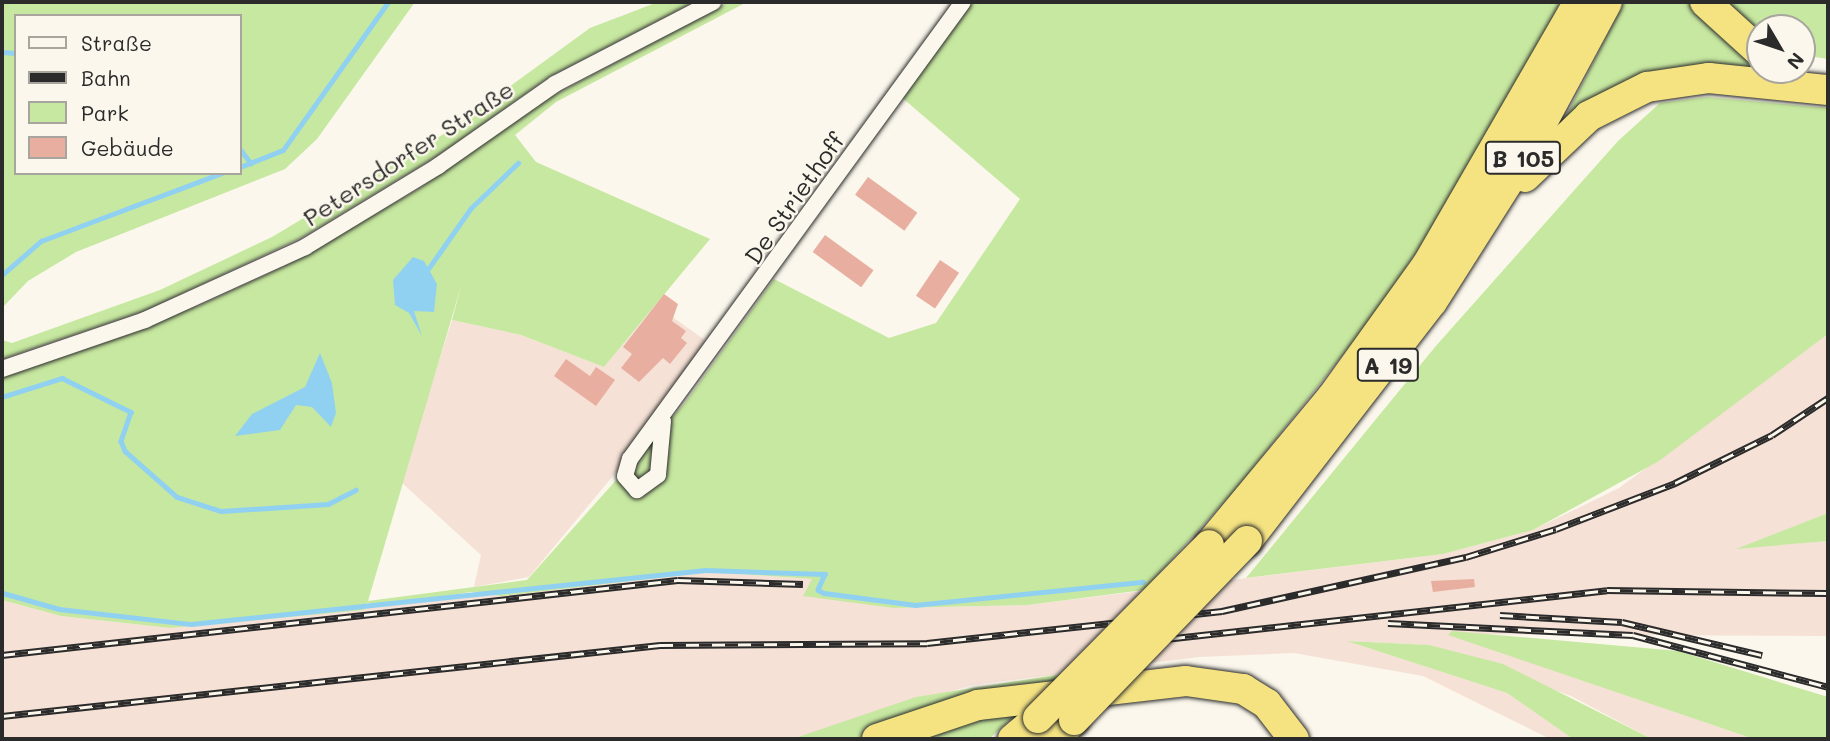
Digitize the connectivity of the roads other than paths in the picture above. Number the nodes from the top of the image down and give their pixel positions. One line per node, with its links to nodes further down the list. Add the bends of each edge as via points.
1 (713, 2): 9 (street, Petersdorfer Straße, via 555,84 438,166 305,247 145,320)
2 (964, 2): 10 (street, De Striethoff)
3 (1579, 2): 11 (highway, A 19, bridge, via 1503,143 1420,275 1332,397)
4 (1606, 2): 8 (highway, B 105)
5 (1705, 2): 6 (highway)
6 (1746, 39)
7 (1828, 90): 8 (highway, via 1709,78 1647,87 1564,134)
8 (1483, 224): 11 (highway, A 19, bridge, via 1383,371 1247,541)
9 (2, 369)
10 (663, 421)
11 (1055, 726): 13 (highway, A 19)
12 (877, 739): 14 (highway, via 978,705 1216,681 1267,704)
13 (1013, 739)
14 (1294, 739)

